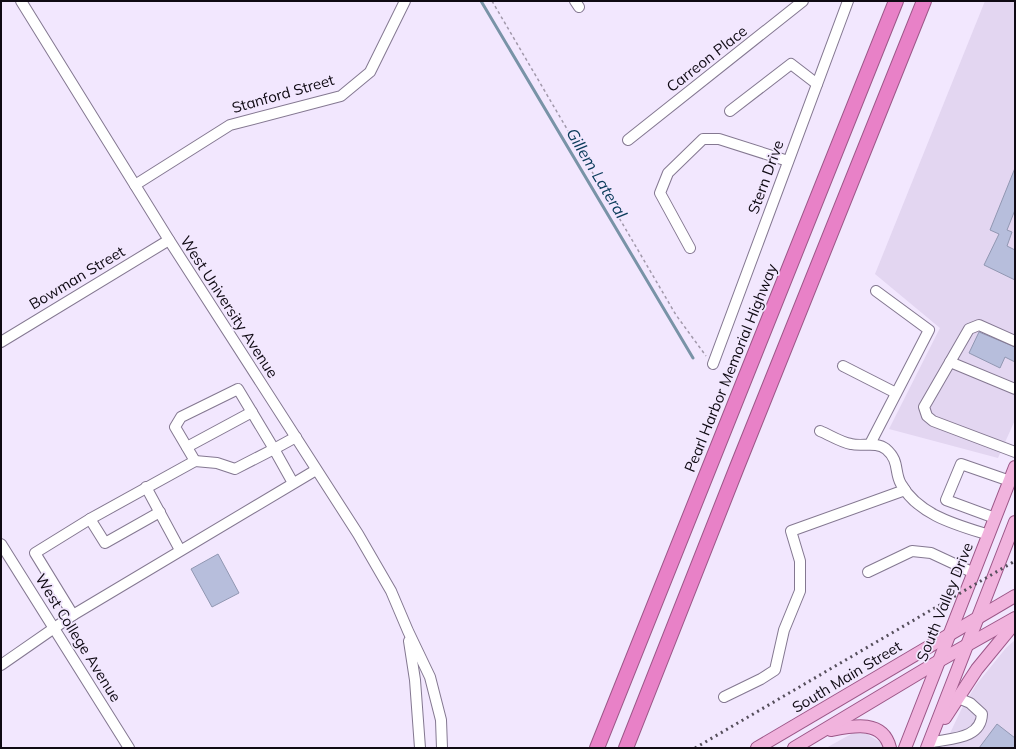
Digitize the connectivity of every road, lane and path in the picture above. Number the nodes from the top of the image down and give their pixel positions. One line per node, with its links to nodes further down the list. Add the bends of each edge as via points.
1 (21, 1): 12 (street, West University Avenue)
2 (405, 1): 12 (street, Stanford Street, via 370,72 341,96 230,125)
3 (492, 1): 19 (path, via 676,315)
4 (803, 1): 10 (street, Carreon Place)
5 (848, 1): 8 (street, Stern Drive)
6 (896, 1): 64 (highway, Pearl Harbor Memorial Highway)
7 (924, 1): 65 (highway)
8 (817, 84): 9 (street, via 791,64); 11 (street, Stern Drive)
9 (730, 111)
10 (628, 140)
11 (788, 161): 14 (street, via 719,139 703,139 689,151 668,173 660,193); 19 (street, Stern Drive)
12 (135, 184): 13 (street, West University Avenue)
13 (169, 240): 17 (street, Bowman Street); 25 (street, West University Avenue)
14 (690, 248)
15 (876, 291): 22 (street, via 929,330)
16 (1015, 341): 18 (street, via 979,326 969,329)
17 (1, 342)
18 (950, 362): 21 (street); 29 (street, via 924,407 927,416 942,426)
19 (713, 364)
20 (843, 366): 22 (street)
21 (1015, 389)
22 (896, 394): 26 (street)
23 (252, 412): 27 (street); 27 (street, via 238,389 181,417 175,427); 28 (street)
24 (820, 431): 26 (street, via 852,445)
25 (296, 437): 28 (street); 32 (street, West University Avenue)
26 (870, 444): 36 (street, via 886,448 897,461 900,483)
27 (187, 447): 30 (street)
28 (274, 449): 30 (street, via 235,469 217,462); 34 (street)
29 (1015, 452)
30 (195, 460): 35 (street)
31 (1015, 467): 33 (main road, South Valley Drive)
32 (316, 470): 34 (street); 52 (street, West University Avenue, via 391,591)
33 (1010, 481): 38 (main road, South Valley Drive); 38 (street, via 961,464 946,500)
34 (293, 483): 43 (street)
35 (146, 487): 37 (street); 39 (street)
36 (905, 490): 41 (street, via 912,501 931,513); 57 (street, via 791,531 800,561 800,591 784,630 775,670 761,680)
37 (160, 512): 39 (street, via 105,543); 43 (street)
38 (996, 518): 41 (main road, South Valley Drive)
39 (90, 519): 47 (street, via 35,553)
40 (1015, 522): 48 (main road)
41 (989, 535): 45 (main road, South Valley Drive)
42 (1, 544): 51 (street, West College Avenue)
43 (180, 550): 47 (street)
44 (868, 572): 45 (street, via 912,551 931,553)
45 (974, 573): 53 (main road, South Valley Drive)
46 (1015, 596): 48 (main road, South Main Street)
47 (73, 615): 51 (street)
48 (978, 618): 53 (main road, South Main Street); 54 (main road)
49 (1015, 618): 54 (main road)
50 (1015, 623): 58 (main road, via 990,651)
51 (55, 628): 56 (street); 61 (street, West College Avenue)
52 (408, 631): 62 (street, West University Avenue); 63 (street, West University Avenue, via 430,677 441,720)
53 (951, 634): 55 (main road, South Valley Drive); 66 (main road, South Main Street)
54 (968, 646): 55 (main road); 60 (main road)
55 (939, 661): 59 (main road); 69 (main road, South Valley Drive)
56 (1, 665)
57 (724, 697)
58 (958, 698): 60 (main road); 60 (street, via 970,703 982,714 979,726 966,736)
59 (824, 731): 67 (main road); 68 (main road, via 854,726 871,727 883,735)
60 (928, 746)
61 (129, 748)
62 (420, 748)
63 (442, 748)
64 (597, 748)
65 (626, 748)
66 (758, 748)
67 (794, 748)
68 (890, 748)
69 (905, 748)

